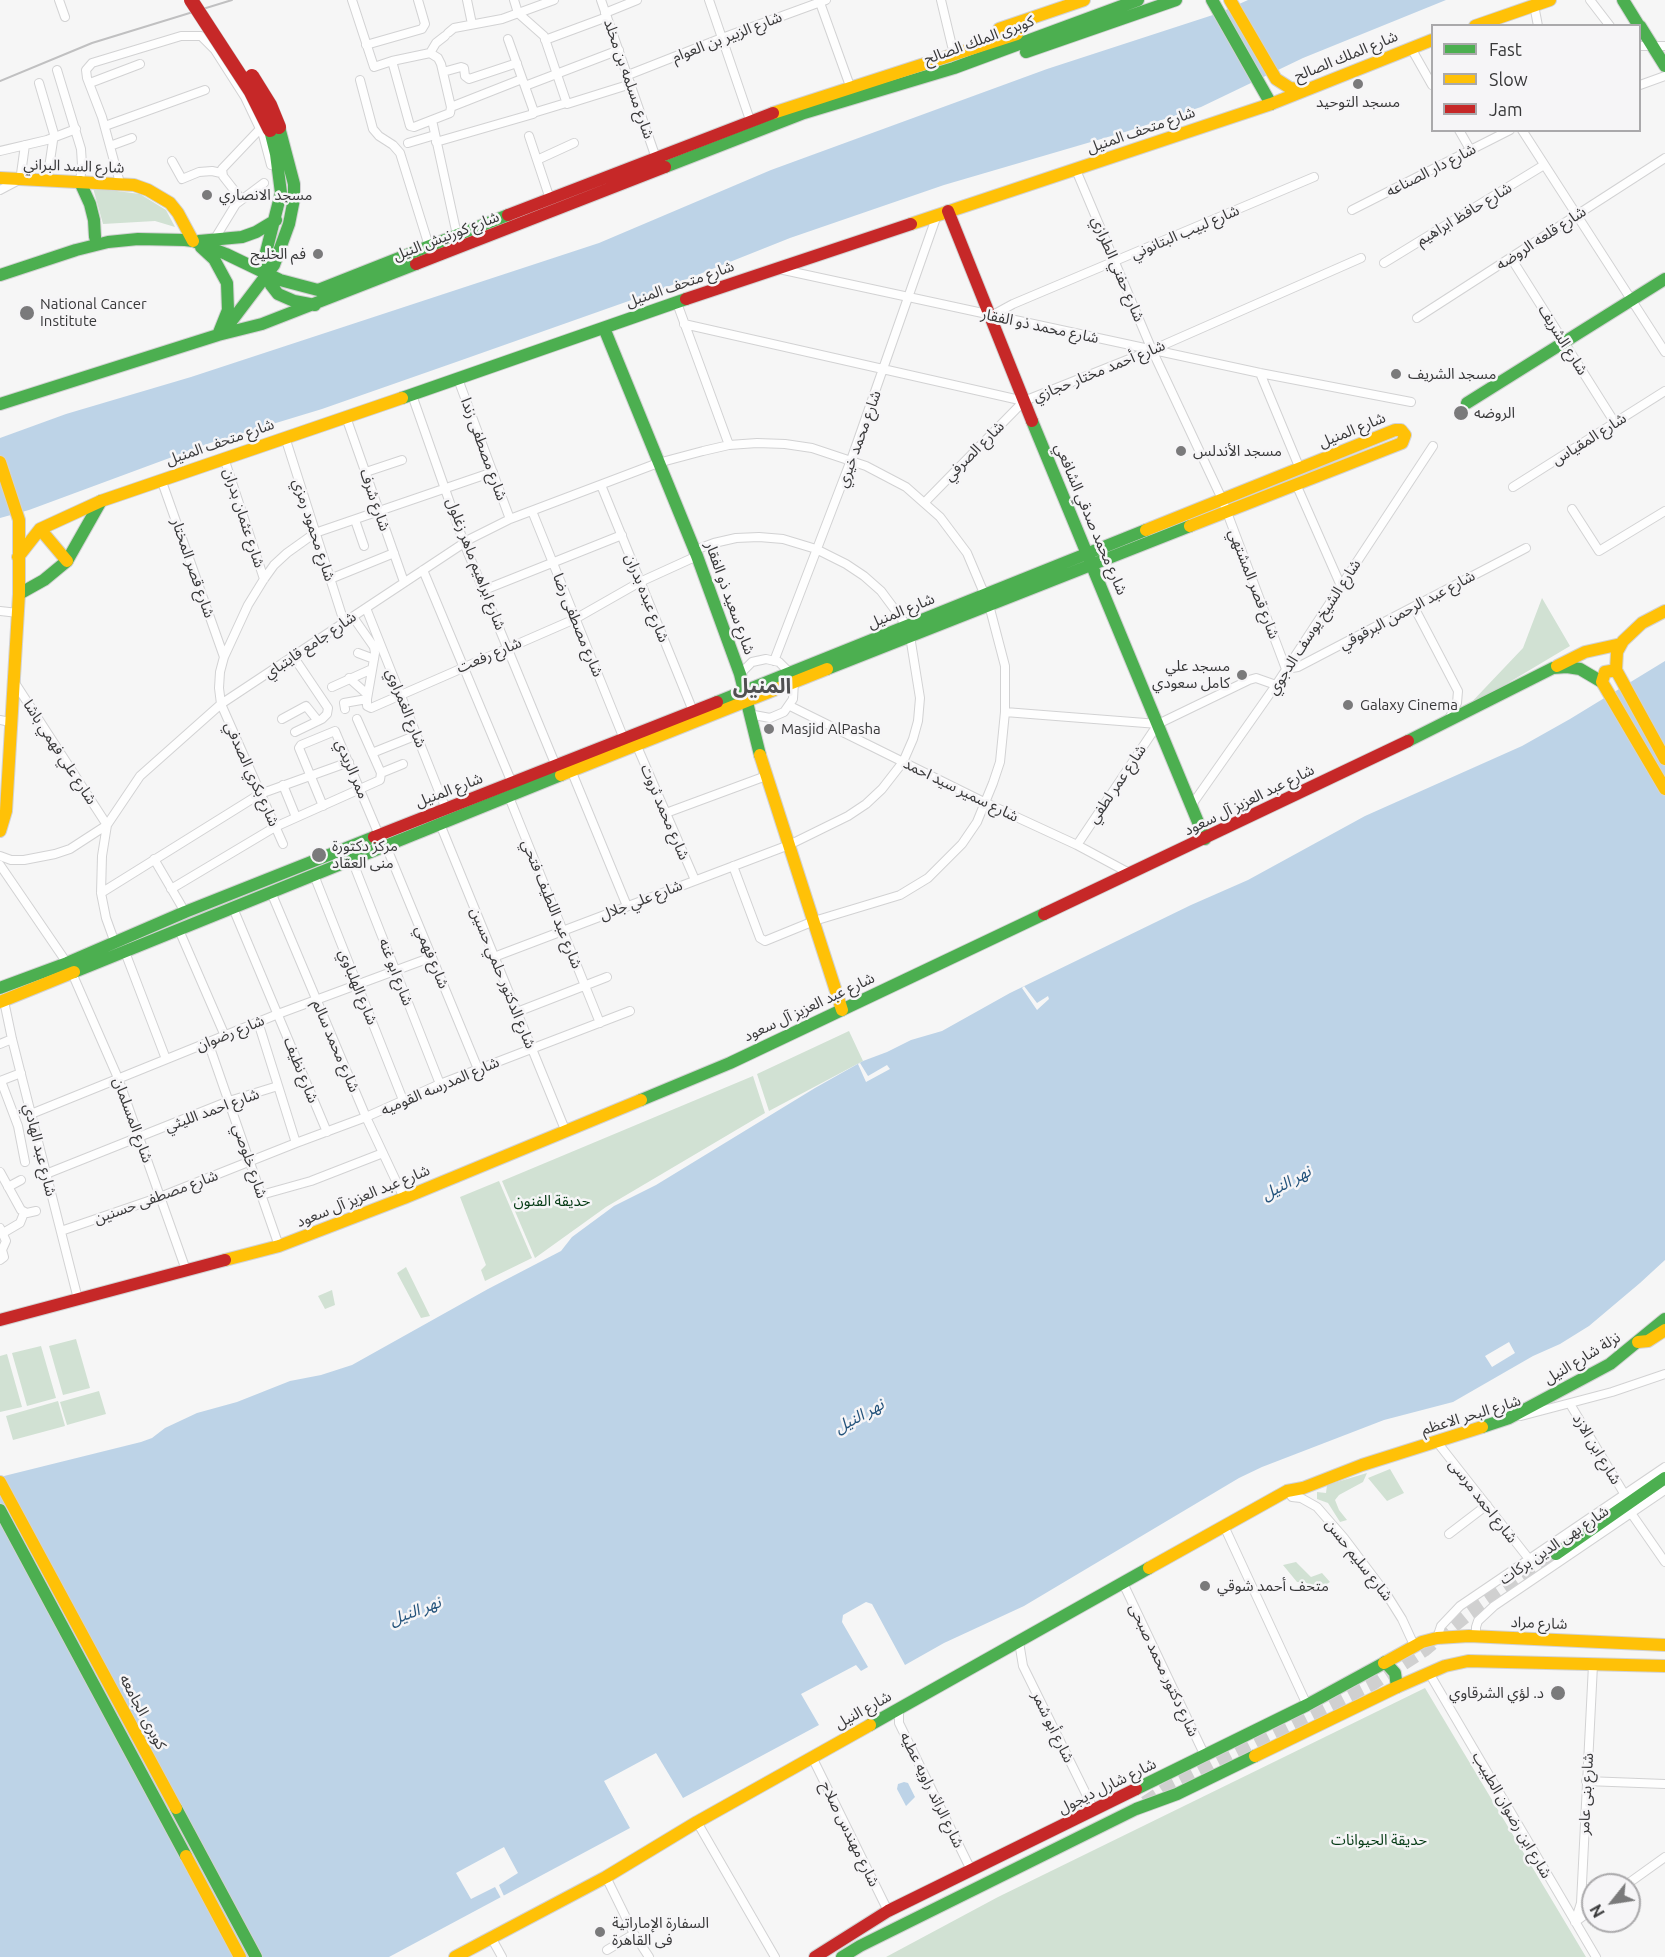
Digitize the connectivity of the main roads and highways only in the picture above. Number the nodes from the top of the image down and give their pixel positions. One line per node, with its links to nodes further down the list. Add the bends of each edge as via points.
1 (190, 0): 23 (main road, bridge, via 251,92)
2 (201, 0): 23 (main road, bridge, via 259,86)
3 (1084, 0): 20 (main road, via 920,59)
4 (1113, 0): 20 (main road, كوبرى الملك الصالح)
5 (1176, 0): 10 (main road, كوبرى الملك الصالح)
6 (1212, 0): 12 (main road)
7 (1550, 0): 13 (main road)
8 (1623, 0): 14 (main road)
9 (1198, 1): 12 (main road)
10 (1142, 3): 20 (main road, كوبرى الملك الصالح, via 954,68)
11 (1233, 3): 19 (main road)
12 (1219, 13): 22 (main road)
13 (1481, 24)
14 (1638, 24)
15 (1641, 29): 17 (main road)
16 (1431, 40): 21 (main road, شارع الملك الصالح)
17 (1652, 46): 18 (main road)
18 (1665, 66)
19 (1275, 77): 21 (main road, via 1290,88); 22 (main road, via 1280,87 1277,92)
20 (901, 78): 31 (main road, شارع كورنيش النيل, via 850,87 750,120 318,291); 34 (main road, شارع كورنيش النيل)
21 (1306, 90): 22 (main road, شارع الملك الصالح)
22 (1264, 91): 26 (main road, شارع متحف المنيل, via 1076,170)
23 (270, 129): 27 (main road, via 281,193); 31 (main road, via 291,165 294,199 277,259)
24 (0, 178): 25 (main road, شارع السد البراني)
25 (80, 182): 28 (main road, via 90,204); 29 (main road, شارع السد البراني, via 120,183 148,190 170,203 182,219)
26 (943, 213): 35 (main road, شارع متحف المنيل); 44 (main road, شارع محمد صدقي الشافعي, via 991,316)
27 (276, 220): 29 (main road, via 242,237); 31 (main road, via 264,255)
28 (95, 237): 29 (main road, شارع كورنيش النيل, via 153,230); 30 (main road, شارع كورنيش النيل)
29 (189, 241): 31 (main road, شارع كورنيش النيل); 32 (main road, via 138,239 99,244); 36 (main road, via 214,259 226,283 228,310)
30 (0, 266)
31 (267, 274): 34 (main road, via 278,294); 36 (main road)
32 (0, 275)
33 (1665, 279): 37 (main road)
34 (315, 305): 36 (main road, شارع كورنيش النيل)
35 (604, 328): 40 (main road, شارع متحف المنيل); 52 (main road, شارع سعيد ذو الفقار, via 696,553)
36 (220, 334): 38 (main road, شارع كورنيش النيل)
37 (1467, 403)
38 (0, 404)
39 (0, 462): 43 (main road, via 19,520)
40 (101, 501): 42 (main road, شارع متحف المنيل); 45 (main road)
41 (1224, 505): 41 (main road, شارع المنيل, via 1296,484 1402,443 1405,435 1395,430); 44 (main road, شارع المنيل)
42 (40, 529): 43 (main road, شارع متحف المنيل); 45 (main road)
43 (18, 557): 46 (main road)
44 (1090, 559): 52 (main road, شارع المنيل, via 792,677); 59 (main road, شارع محمد صدقي الشافعي)
45 (67, 561): 46 (main road)
46 (19, 594): 53 (main road, via 13,680)
47 (1665, 611): 48 (main road, via 1642,623)
48 (1621, 644): 49 (main road, via 1585,652); 50 (main road)
49 (1553, 668): 51 (main road, شارع عبد العزيز آل سعود, via 1580,669); 59 (main road, شارع عبد العزيز آل سعود)
50 (1616, 670): 51 (main road, via 1605,672); 55 (main road)
51 (1605, 687): 57 (main road)
52 (746, 701): 54 (main road, شارع المنيل); 54 (main road, شارع المنيل, via 693,711); 63 (main road, شارع سعيد ذو الفقار, via 766,776)
53 (5, 721): 58 (main road, via 6,811)
54 (630, 742): 56 (main road, شارع المنيل, via 556,766); 56 (main road, شارع المنيل, via 571,770)
55 (1665, 759)
56 (508, 788): 60 (main road, شارع المنيل, via 446,809); 60 (main road, شارع المنيل, via 440,824)
57 (1665, 789)
58 (0, 831)
59 (1205, 839): 63 (main road, شارع عبد العزيز آل سعود)
60 (383, 840): 61 (main road, شارع المنيل, via 185,912); 61 (main road, شارع المنيل, via 352,860 179,930)
61 (120, 947): 62 (main road, شارع المنيل)
62 (1, 997)
63 (842, 1010): 65 (main road, شارع عبد العزيز آل سعود, via 730,1063 566,1132 279,1246)
64 (1665, 1319): 67 (main road)
65 (0, 1320)
66 (1665, 1330): 67 (main road, via 1648,1341)
67 (1638, 1342): 68 (main road, نزلة شارع النيل, via 1587,1378)
68 (1509, 1418): 71 (main road, شارع البحر الاعظم)
69 (0, 1482): 82 (main road, كوبرى الجامعه)
70 (1662, 1486): 73 (main road, شارع بهى الدين بركات)
71 (1287, 1491): 83 (main road, شارع النيل, via 606,1877)
72 (0, 1510): 81 (main road, كوبرى الجامعه)
73 (1556, 1554)
74 (1473, 1636): 75 (main road, شارع مراد, via 1437,1638); 76 (main road, شارع مراد); 77 (main road, via 1465,1646)
75 (1414, 1645): 78 (main road, شارع شارل ديجول)
76 (1665, 1645)
77 (1468, 1661): 79 (main road); 80 (main road, via 1428,1672)
78 (1385, 1662): 80 (main road, via 1395,1672); 84 (main road, شارع شارل ديجول, via 1307,1705 888,1911)
79 (1665, 1666)
80 (1397, 1687): 85 (main road, via 1177,1794 1136,1809)
81 (240, 1957)
82 (256, 1957)
83 (455, 1957)
84 (815, 1957)
85 (842, 1957)

